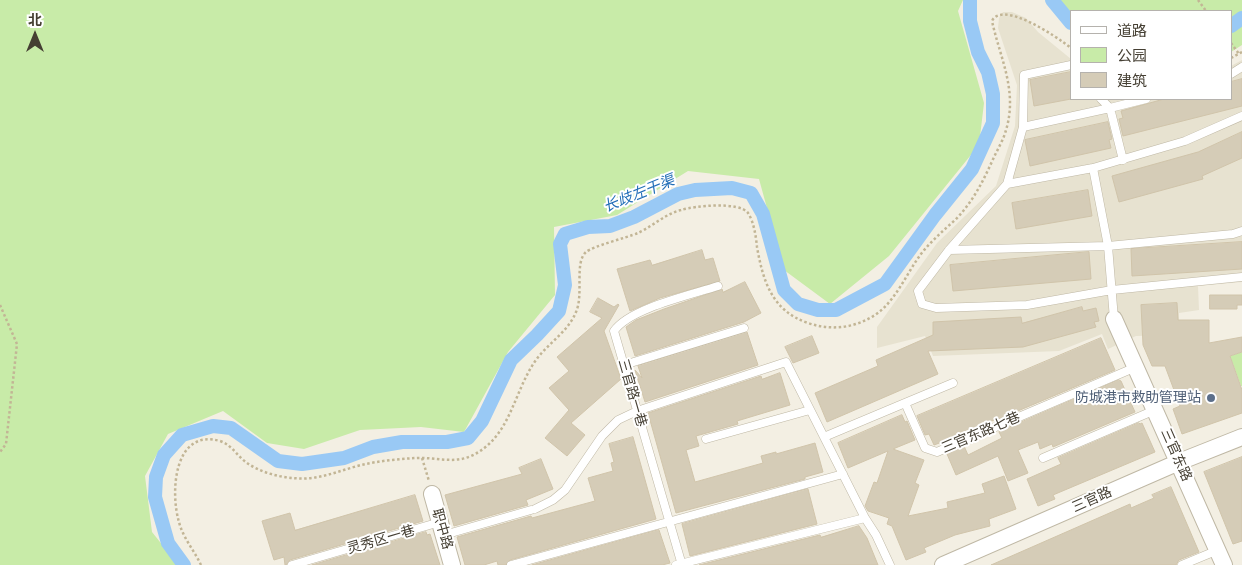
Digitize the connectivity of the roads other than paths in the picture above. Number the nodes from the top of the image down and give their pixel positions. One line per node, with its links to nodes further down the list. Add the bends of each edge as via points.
1 (1070, 65): 6 (lane, via 1024,75)
2 (1102, 100): 4 (lane)
3 (1142, 100): 4 (lane)
4 (1110, 108): 6 (lane); 7 (lane)
5 (1242, 116): 7 (lane, via 1185,141)
6 (1023, 127): 9 (lane)
7 (1123, 160): 8 (lane)
8 (1094, 168): 9 (lane); 11 (lane)
9 (1007, 184): 12 (lane)
10 (1242, 231): 11 (lane)
11 (1108, 246): 12 (lane); 15 (lane)
12 (949, 250): 15 (lane, via 918,291 922,304 936,308 1027,305)
13 (1242, 277): 15 (lane)
14 (718, 286): 18 (lane, 三官路一巷, via 656,305 620,323 614,332)
15 (1112, 290): 16 (lane)
16 (1114, 318): 19 (street, 三官东路)
17 (744, 328): 18 (lane)
18 (624, 365): 24 (lane, 三官路一巷)
19 (1136, 367): 21 (lane, 三官东路七巷, via 936,452 925,448); 23 (street, 三官东路)
20 (953, 383): 21 (lane)
21 (905, 403): 26 (lane)
22 (810, 410): 24 (lane, 灵秀区一巷, via 786,362); 26 (lane); 27 (lane)
23 (1155, 410): 28 (lane); 29 (street, 三官东路)
24 (637, 411): 33 (lane, 三官路一巷); 34 (lane, 灵秀区一巷, via 618,420 602,436 565,490 553,500 533,509)
25 (1242, 436): 29 (street, 三官路)
26 (824, 437): 30 (lane)
27 (706, 439)
28 (1044, 458)
29 (1179, 462): 35 (street, 三官东路); 41 (street, 三官路)
30 (843, 474): 32 (lane); 33 (lane)
31 (432, 494): 34 (street, 职中路)
32 (865, 518): 39 (lane); 40 (lane)
33 (669, 521): 38 (lane); 39 (lane, 三官路一巷)
34 (442, 529): 36 (lane, 灵秀区一巷); 37 (street, 职中路)
35 (1218, 550): 42 (lane); 43 (street, 三官东路)
36 (292, 565)
37 (452, 565)
38 (511, 565)
39 (680, 565)
40 (890, 565)
41 (943, 565)
42 (1182, 565)
43 (1224, 565)

